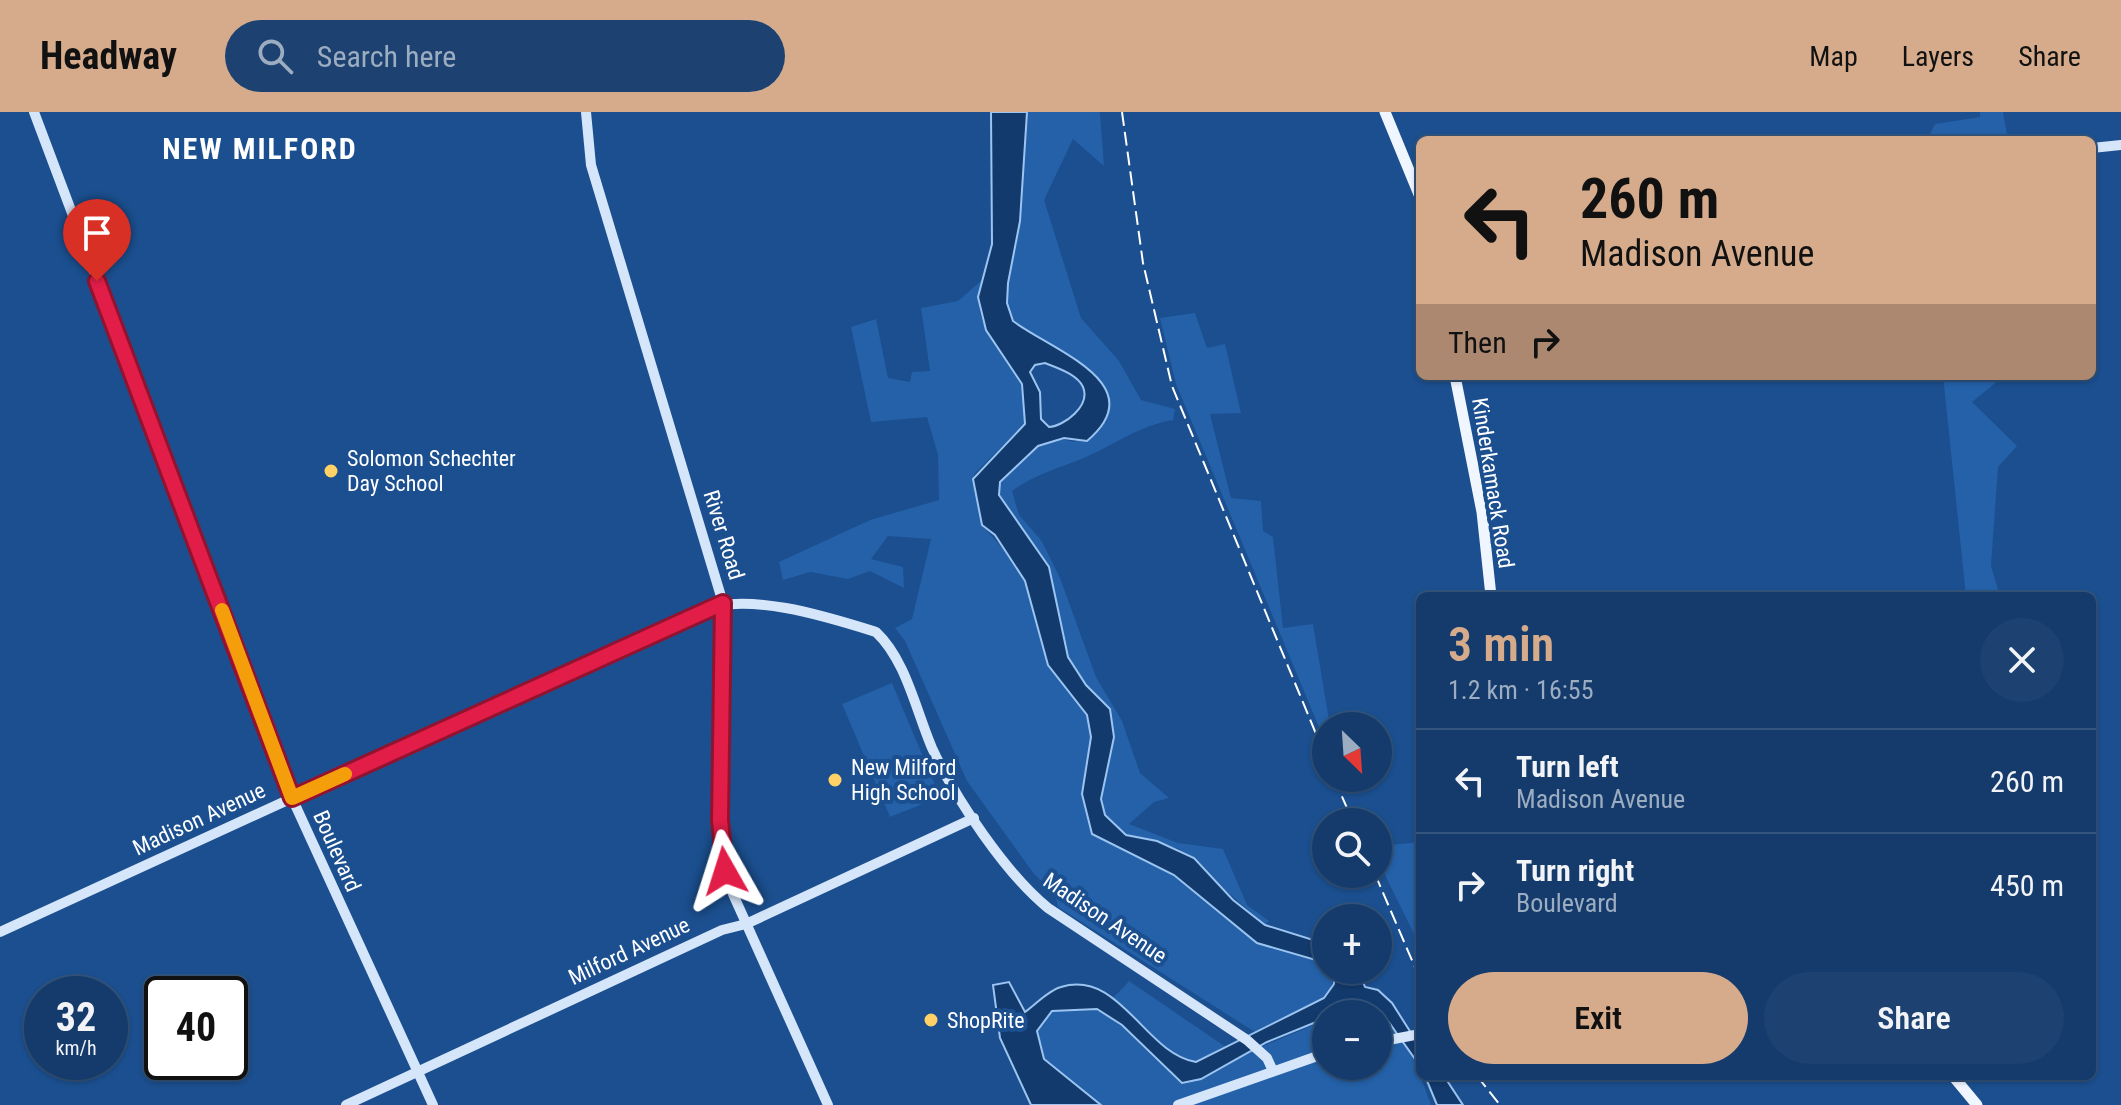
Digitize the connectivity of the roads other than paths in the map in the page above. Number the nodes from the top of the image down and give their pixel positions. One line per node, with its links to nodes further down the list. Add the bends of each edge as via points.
1 (34, 112): 10 (street, Boulevard)
2 (586, 112): 9 (street, River Road, via 591,165)
3 (1385, 112): 6 (main road)
4 (2121, 145): 5 (street)
5 (2096, 148)
6 (1416, 187)
7 (1456, 380): 8 (main road, Kinderkamack Road, via 1482,512)
8 (1491, 592)
9 (723, 603): 10 (street, Madison Avenue); 11 (street, Madison Avenue, via 746,602 876,632 896,659 942,769); 12 (street, River Road, via 721,847 728,883)
10 (292, 798): 13 (street, Madison Avenue); 17 (street, Boulevard)
11 (974, 818): 12 (street, Milford Avenue); 18 (street, Madison Avenue, via 1035,897 1242,1037)
12 (746, 924): 17 (street, Milford Avenue, via 722,930); 22 (street, River Road)
13 (0, 932)
14 (1416, 1035): 15 (street)
15 (1392, 1039)
16 (1312, 1058): 18 (street)
17 (417, 1071): 20 (street, Milford Avenue); 21 (street, Boulevard)
18 (1273, 1071): 23 (street)
19 (1956, 1080): 24 (main road)
20 (346, 1105)
21 (433, 1105)
22 (828, 1105)
23 (1178, 1105)
24 (1977, 1105)

